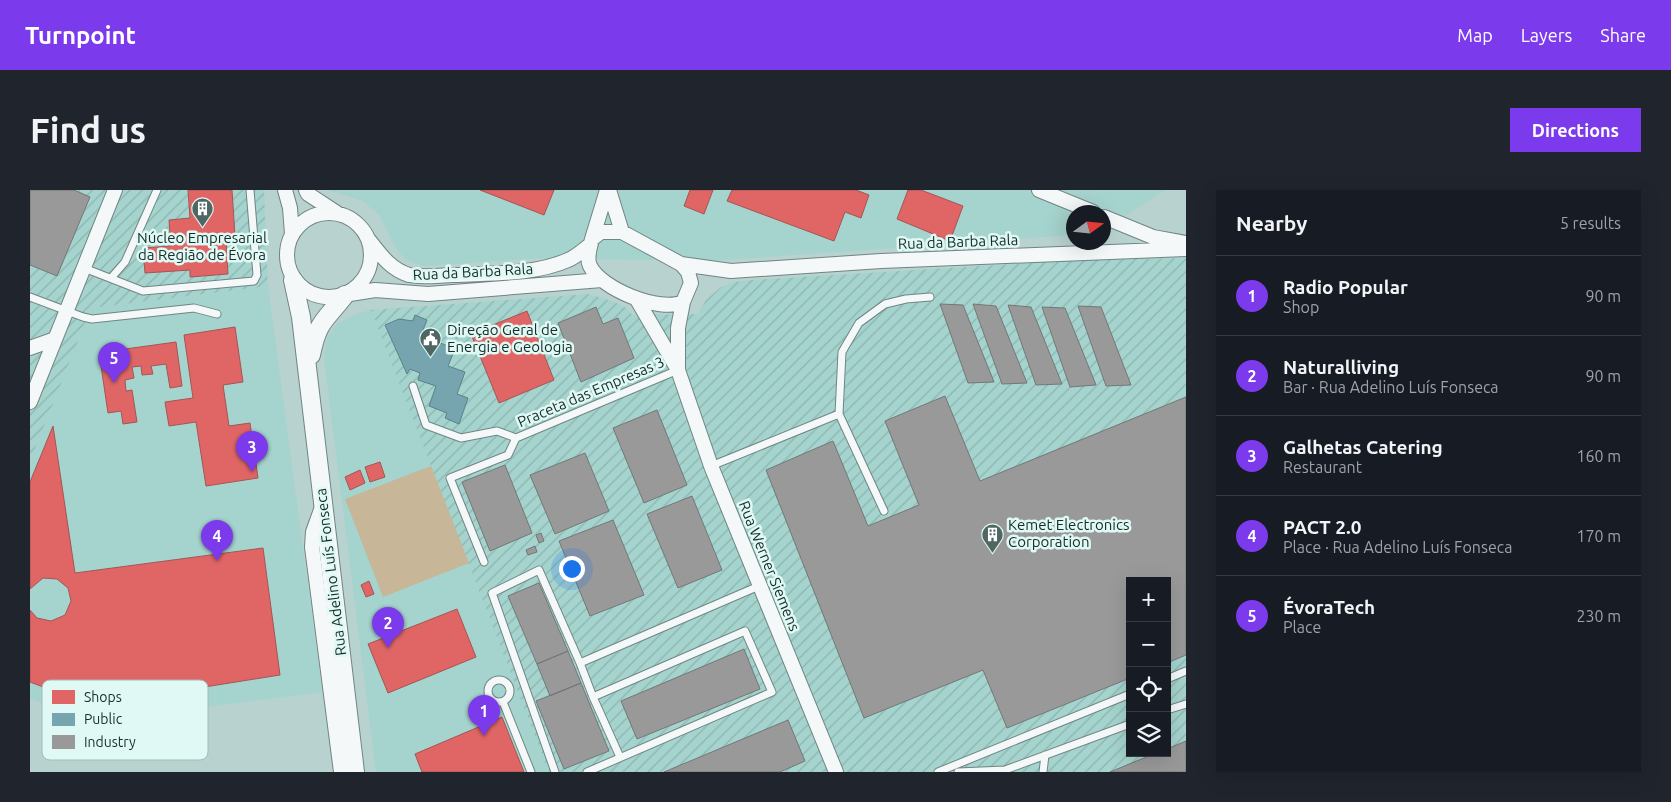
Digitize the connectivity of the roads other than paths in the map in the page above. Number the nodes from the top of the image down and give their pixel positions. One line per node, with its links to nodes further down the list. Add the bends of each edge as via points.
1 (115, 190): 20 (street)
2 (157, 190): 22 (lane, via 125,262)
3 (250, 190): 22 (lane, via 257,275 254,281 143,291)
4 (285, 190): 13 (street)
5 (306, 190): 9 (street)
6 (608, 190): 11 (street); 16 (street)
7 (1039, 190): 8 (street)
8 (1076, 205)
9 (338, 214): 13 (street, via 310,217); 15 (street, via 352,219)
10 (1111, 220): 14 (street)
11 (622, 232): 16 (street, Rua da Barba Rala, via 601,232); 19 (street)
12 (1186, 233): 14 (street)
13 (292, 234): 23 (street, via 286,252 287,266)
14 (1153, 237): 17 (street)
15 (368, 238): 16 (street, Rua da Barba Rala, via 394,268 409,275 427,276 512,272 554,265 569,260); 26 (street, via 371,252 369,268 362,282)
16 (591, 242): 24 (street, via 590,265)
17 (1186, 243)
18 (1186, 249): 21 (street, Rua da Barba Rala, via 881,261)
19 (681, 264): 21 (street, Rua da Barba Rala); 25 (street)
20 (84, 268): 22 (lane); 31 (street)
21 (732, 271): 25 (street, Rua da Barba Rala)
22 (111, 278)
23 (294, 280): 26 (street, via 305,292 319,297); 36 (street, Rua Adelino Luís Fonseca)
24 (602, 280): 26 (street, Rua da Barba Rala, via 428,294 375,290); 28 (street)
25 (691, 283): 30 (street, Rua Werner Siemens)
26 (346, 295): 36 (street, Rua Adelino Luís Fonseca, via 320,323)
27 (30, 297): 31 (lane)
28 (636, 298): 30 (street, via 658,305 674,306); 35 (street, Rua Werner Siemens)
29 (930, 298): 39 (lane, via 885,304 859,323 842,352)
30 (683, 302): 35 (street, Rua Werner Siemens, via 678,328)
31 (66, 311): 32 (lane, via 92,318 194,308); 33 (street)
32 (217, 314)
33 (55, 339): 34 (street); 38 (street)
34 (30, 348)
35 (678, 370): 40 (lane, Praceta das Empresas 3); 41 (street, Rua Werner Siemens)
36 (308, 372): 42 (street, Rua Adelino Luís Fonseca)
37 (413, 386): 40 (lane, via 426,425 461,438 496,432)
38 (30, 402)
39 (839, 414): 41 (lane); 43 (lane)
40 (516, 438): 44 (lane, via 508,455 450,478)
41 (711, 466): 45 (street, Rua Werner Siemens)
42 (323, 502): 57 (street, via 313,532 312,547); 58 (street, Rua Adelino Luís Fonseca)
43 (884, 511)
44 (484, 562)
45 (759, 586): 46 (lane); 62 (street, Rua Werner Siemens)
46 (580, 663): 50 (lane); 60 (lane, via 539,570 492,593)
47 (1186, 671): 48 (lane)
48 (1171, 677)
49 (1126, 696): 63 (lane)
50 (593, 697): 56 (lane); 56 (lane, via 746,631 772,692)
51 (503, 702): 59 (lane)
52 (1186, 704): 53 (lane)
53 (1171, 709)
54 (1126, 725): 55 (lane)
55 (1045, 755): 64 (lane, via 1004,770); 65 (lane)
56 (620, 757): 61 (lane)
57 (341, 772)
58 (355, 772)
59 (531, 772)
60 (556, 772)
61 (587, 772)
62 (836, 772)
63 (938, 772)
64 (958, 772)
65 (1043, 772)

